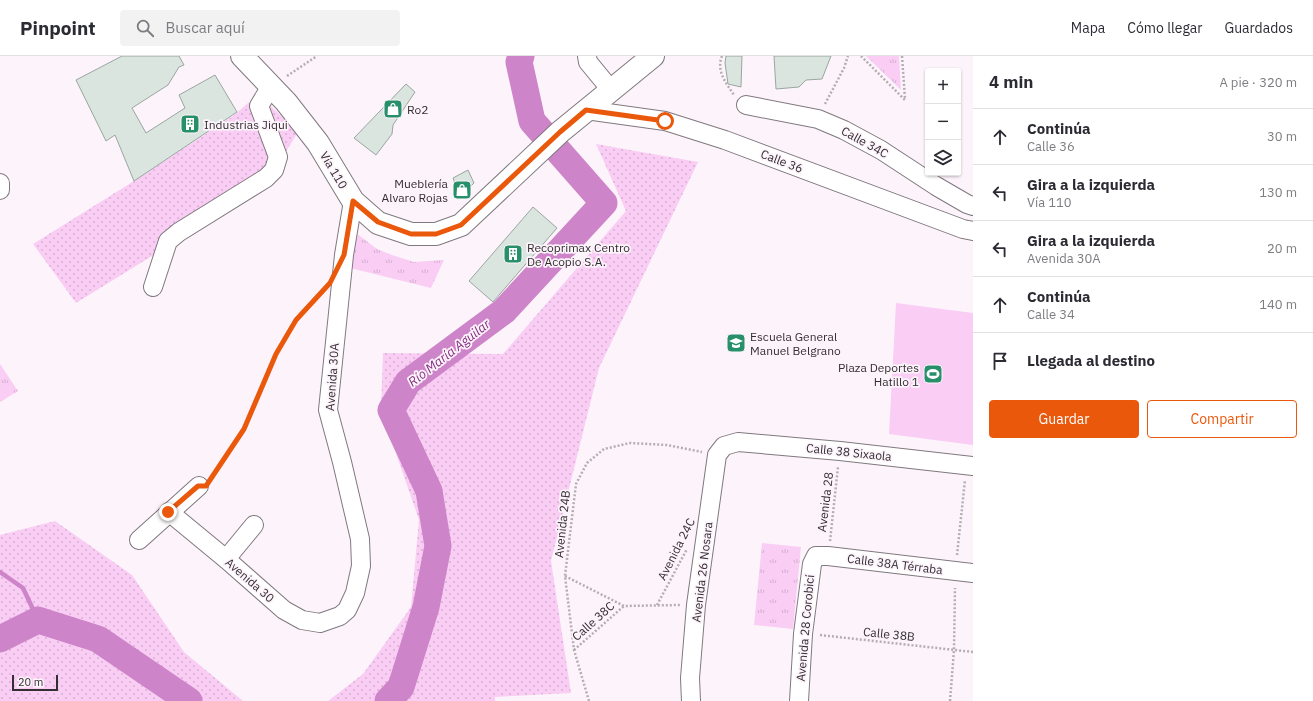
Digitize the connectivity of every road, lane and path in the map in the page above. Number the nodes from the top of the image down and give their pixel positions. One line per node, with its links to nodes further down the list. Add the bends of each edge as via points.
1 (242, 56): 9 (main road, Vía 110)
2 (317, 56): 9 (path)
3 (587, 56): 10 (street, via 588,62)
4 (653, 56): 10 (main road, Vía 110)
5 (722, 56): 11 (path, via 721,74 736,97)
6 (848, 56): 13 (path)
7 (861, 56): 8 (path, via 905,100)
8 (902, 56)
9 (272, 86): 16 (main road, Vía 110, via 318,143); 19 (street, via 259,106 278,157 274,170 266,178 168,241)
10 (612, 90): 12 (main road, Vía 110)
11 (746, 106): 13 (street, Calle 34C)
12 (586, 110): 16 (main road, Vía 110, via 461,225 436,234 411,234 378,222); 18 (street, Calle 36, via 665,121 725,140)
13 (818, 119): 17 (street, Calle 34C, via 881,150 936,186)
14 (0, 183): 15 (street)
15 (0, 190)
16 (353, 201): 36 (street, Avenida 30A, via 344,255 328,410 360,539 361,566 355,593 347,610)
17 (973, 206)
18 (973, 231)
19 (153, 287)
20 (327, 287): 24 (path, via 296,320 276,354 244,429 206,486)
21 (721, 450): 22 (street, Calle 38 Sixaola, via 738,442); 32 (path, Avenida 24B, via 630,443 604,449 587,463 576,484); 34 (street, Avenida 26 Nosara)
22 (840, 451): 23 (street, Calle 38 Sixaola); 29 (path, Avenida 28)
23 (973, 466)
24 (198, 486): 25 (street)
25 (168, 512): 27 (street); 30 (street, Avenida 30)
26 (254, 525): 30 (street)
27 (139, 540)
28 (690, 543): 33 (path, Avenida 24C)
29 (822, 556): 31 (street, Calle 38A Térraba); 37 (street, Avenida 28 Corobicí, via 812,564)
30 (226, 559): 36 (street, Avenida 30, via 284,610 302,620 320,623)
31 (973, 573)
32 (565, 576): 35 (path); 38 (path, Avenida 24B)
33 (658, 605): 34 (path); 35 (path)
34 (696, 605): 41 (street, Avenida 26 Nosara, via 690,678)
35 (624, 606): 38 (path, Calle 38C)
36 (340, 616)
37 (803, 634): 39 (path, Calle 38B); 42 (street, Avenida 28 Corobicí)
38 (574, 650): 40 (path, Avenida 24B)
39 (973, 652)
40 (589, 701)
41 (691, 701)
42 (799, 701)

